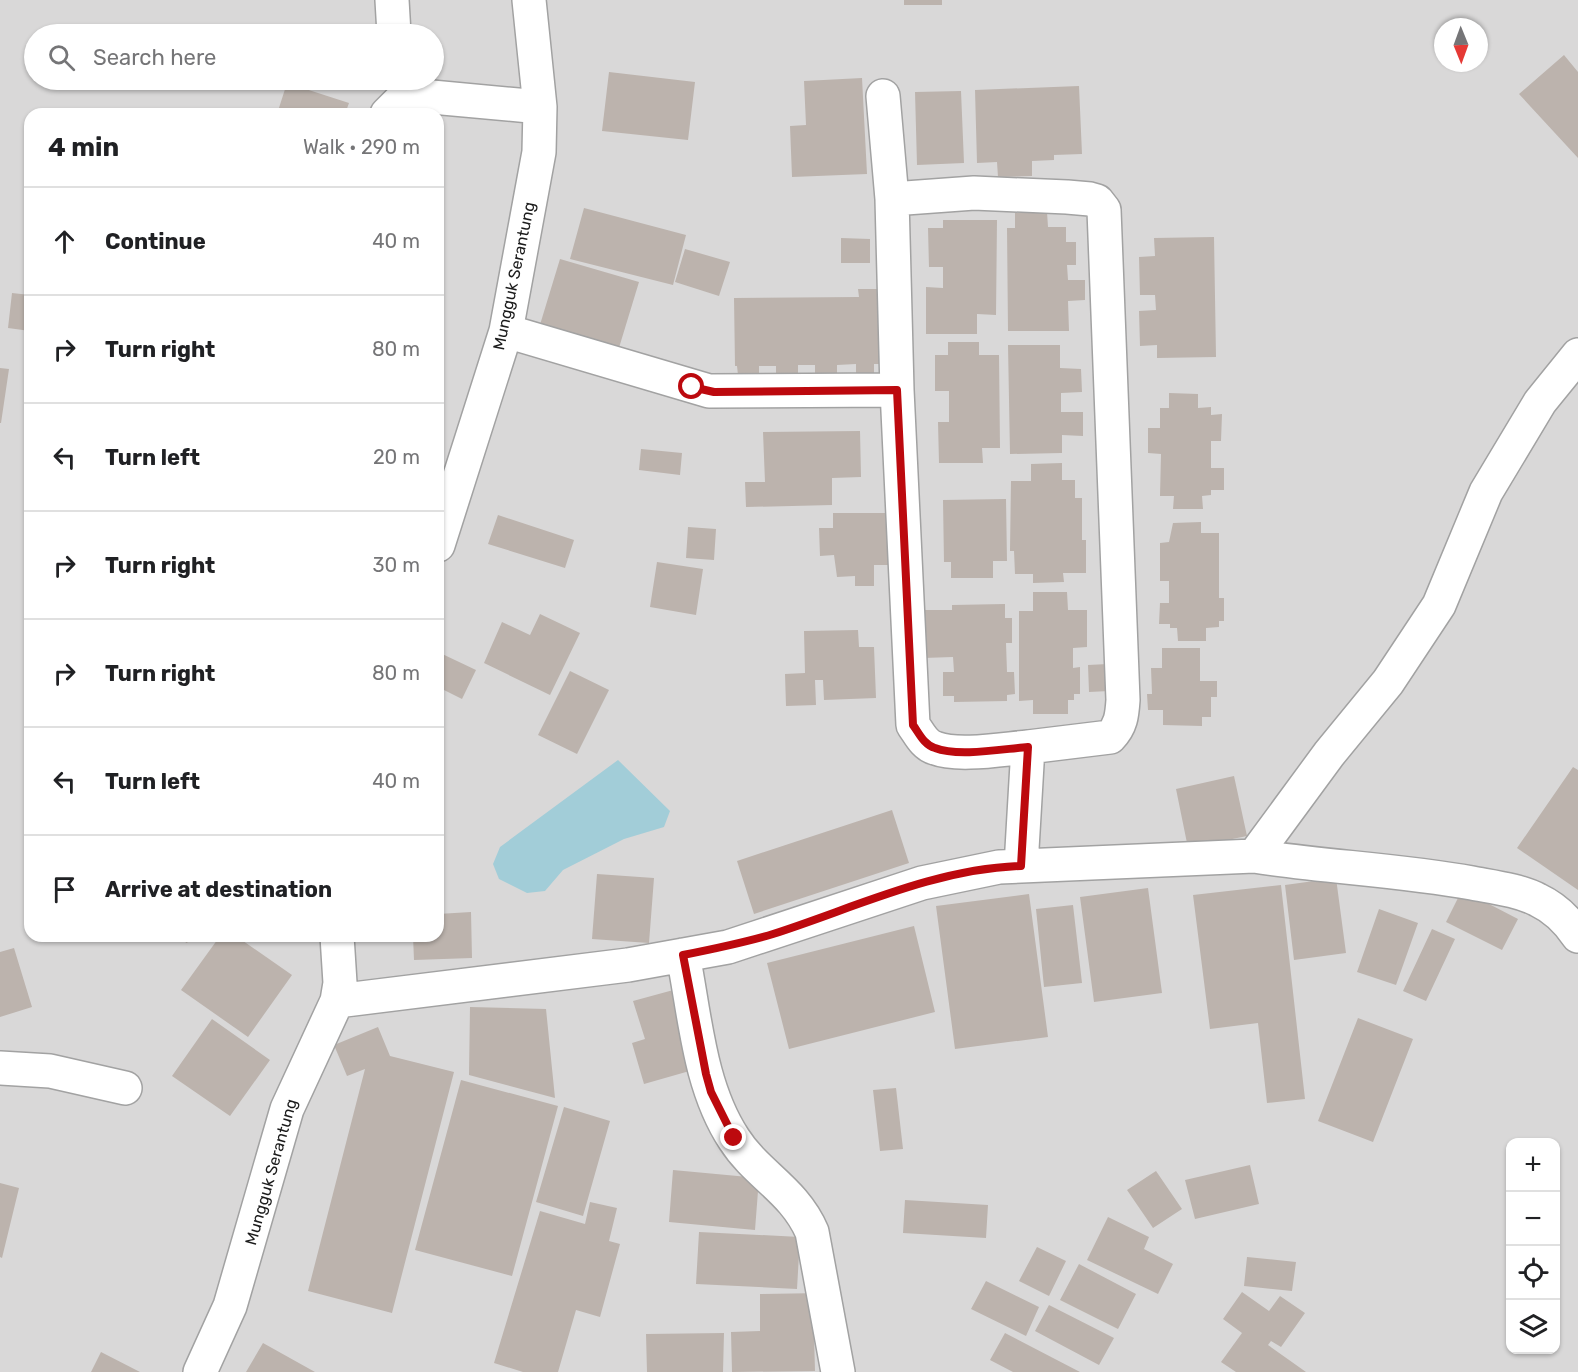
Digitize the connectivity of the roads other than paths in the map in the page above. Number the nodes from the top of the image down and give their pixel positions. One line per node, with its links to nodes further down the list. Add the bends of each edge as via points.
1 (392, 0): 3 (street)
2 (529, 0): 6 (street, Mungguk Serantung)
3 (393, 24)
4 (883, 96): 7 (street)
5 (394, 98): 6 (street, via 421,96)
6 (540, 107): 8 (street, Mungguk Serantung, via 539,152)
7 (892, 199): 10 (street); 12 (street, via 974,193 1067,197 1097,201 1104,210 1121,718 1110,737)
8 (506, 331): 10 (street, via 709,391); 11 (street, Mungguk Serantung)
9 (1578, 355): 13 (street, via 1540,402 1486,492 1439,605 1388,682)
10 (897, 390): 12 (street, via 913,725 925,742 951,752)
11 (444, 526)
12 (1028, 747): 14 (street)
13 (1254, 856): 14 (street); 15 (street, via 1491,886 1537,899 1567,921)
14 (1021, 866): 17 (street, via 922,883 773,933)
15 (1578, 936)
16 (337, 942): 18 (street, Mungguk Serantung)
17 (683, 955): 18 (street); 22 (street, via 706,1074 722,1116 752,1162 803,1212 812,1232)
18 (337, 1001): 21 (street, Mungguk Serantung, via 287,1109 230,1306)
19 (0, 1068): 20 (street, via 50,1071)
20 (125, 1088)
21 (200, 1372)
22 (838, 1372)

